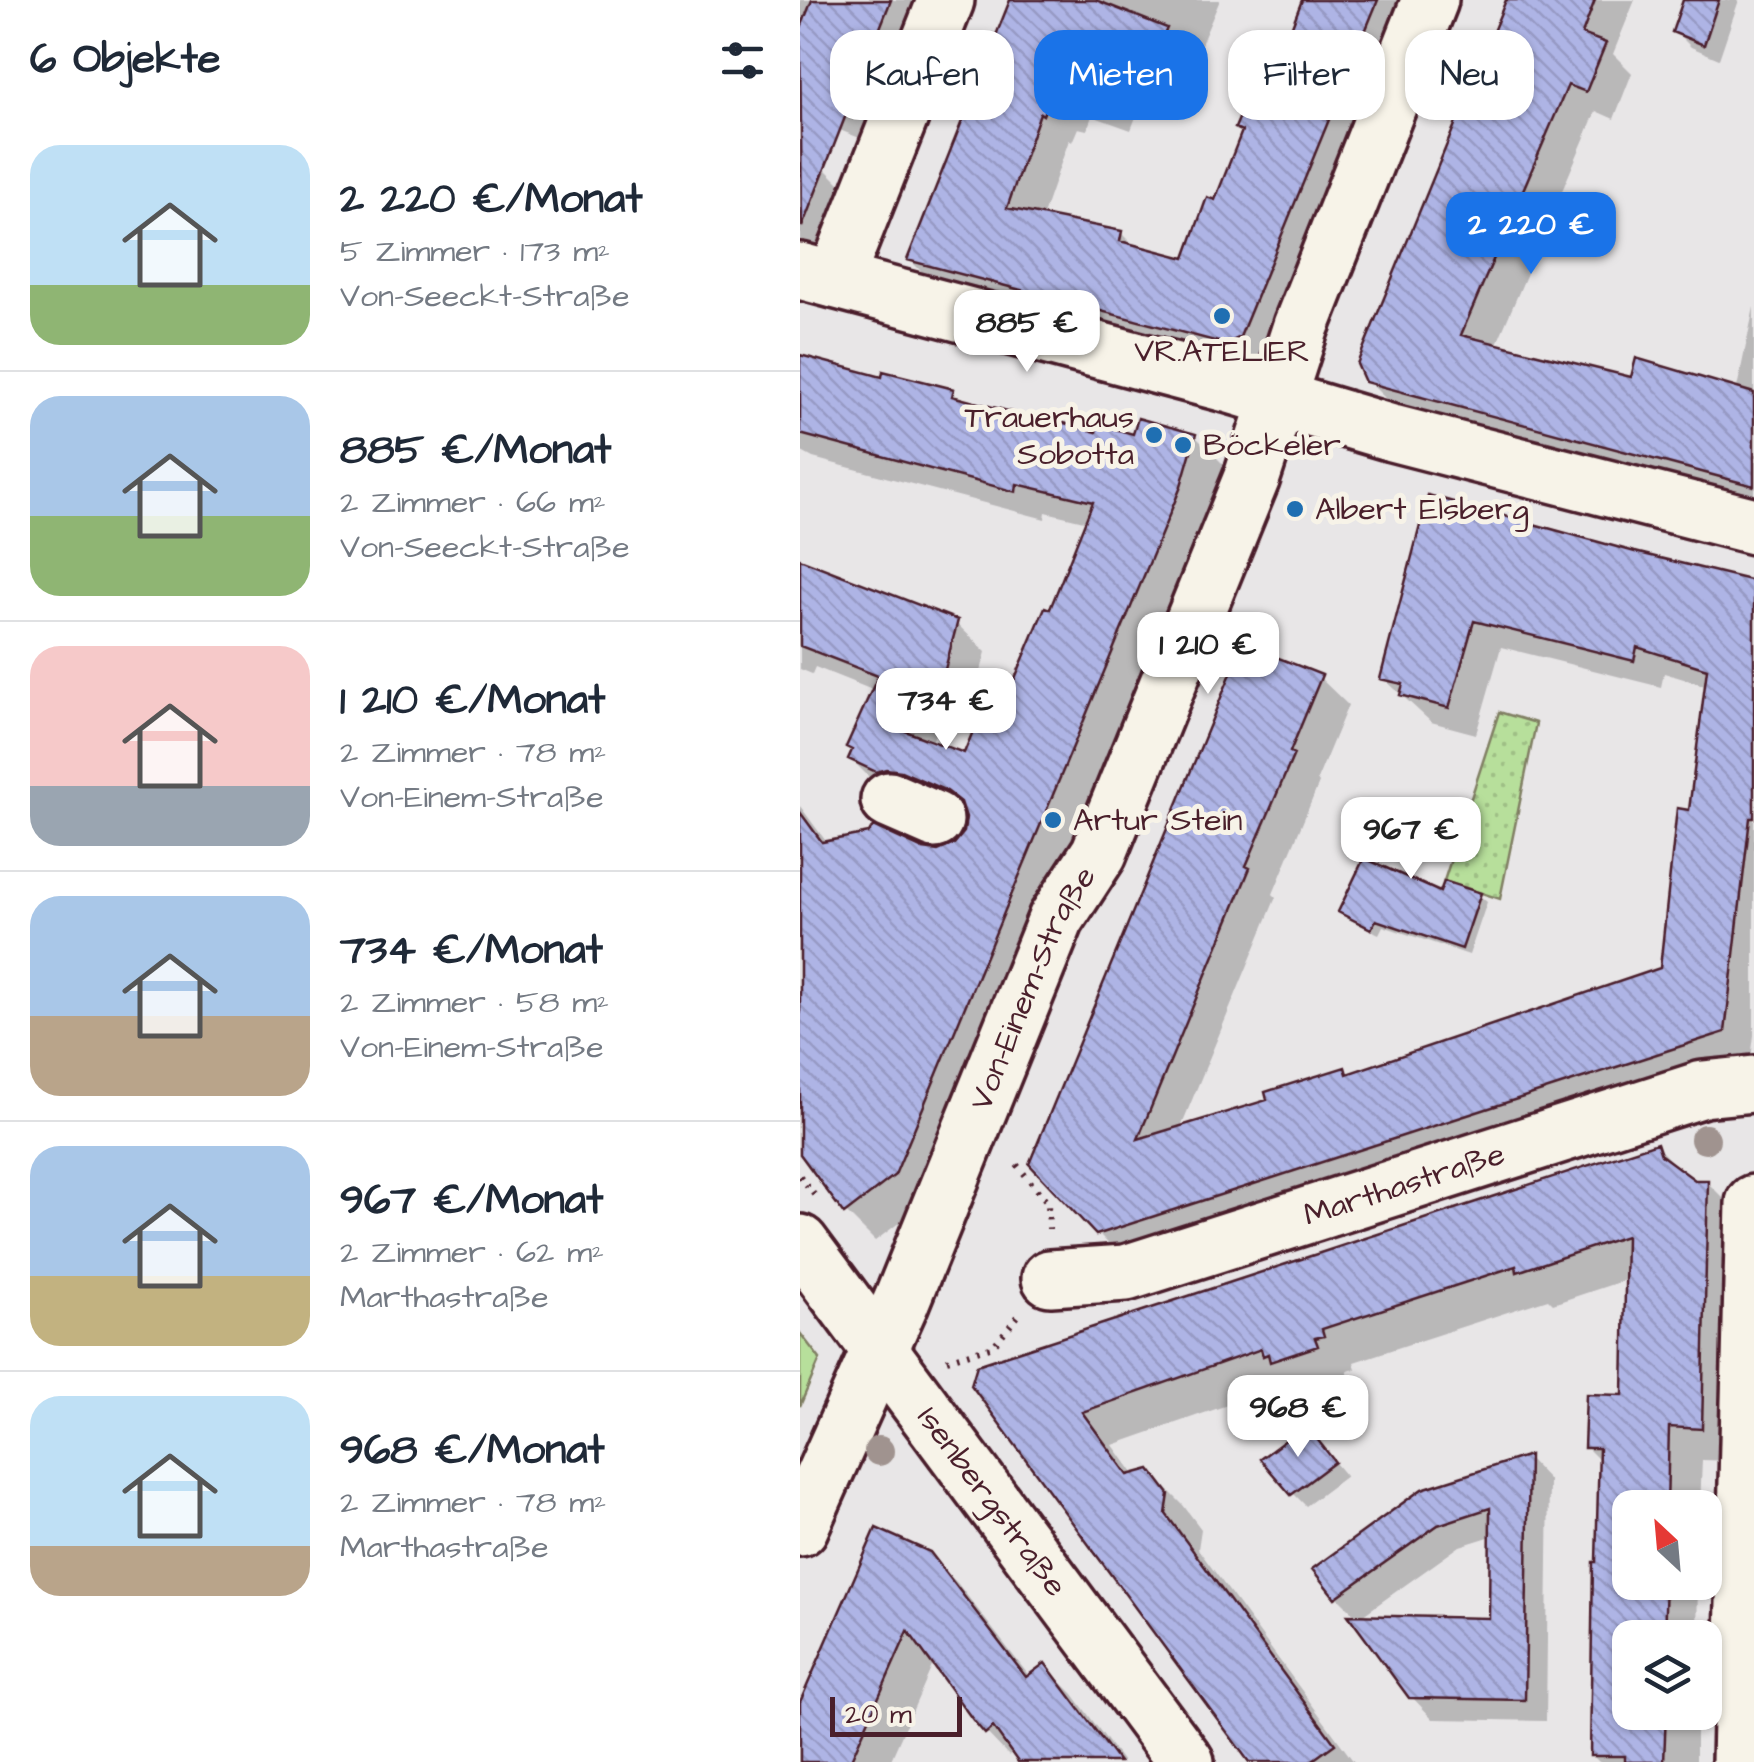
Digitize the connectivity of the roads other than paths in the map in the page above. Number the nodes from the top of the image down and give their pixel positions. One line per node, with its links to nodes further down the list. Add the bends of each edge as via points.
1 (946, 0): 3 (street)
2 (1430, 0): 4 (street, Von-Einem-Straße)
3 (818, 276): 4 (street)
4 (1277, 398): 5 (street); 10 (street, Von-Einem-Straße, via 1252,477 1099,853 1056,920)
5 (1754, 526)
6 (1754, 1084): 9 (street, Marthastraße, via 1703,1089 1126,1273)
7 (1754, 1203): 13 (street)
8 (800, 1243): 10 (street, Isenbergstraße)
9 (1050, 1278)
10 (879, 1348): 11 (street, Von-Einem-Straße); 12 (street, Isenbergstraße)
11 (800, 1528)
12 (1186, 1762)
13 (1740, 1762)

